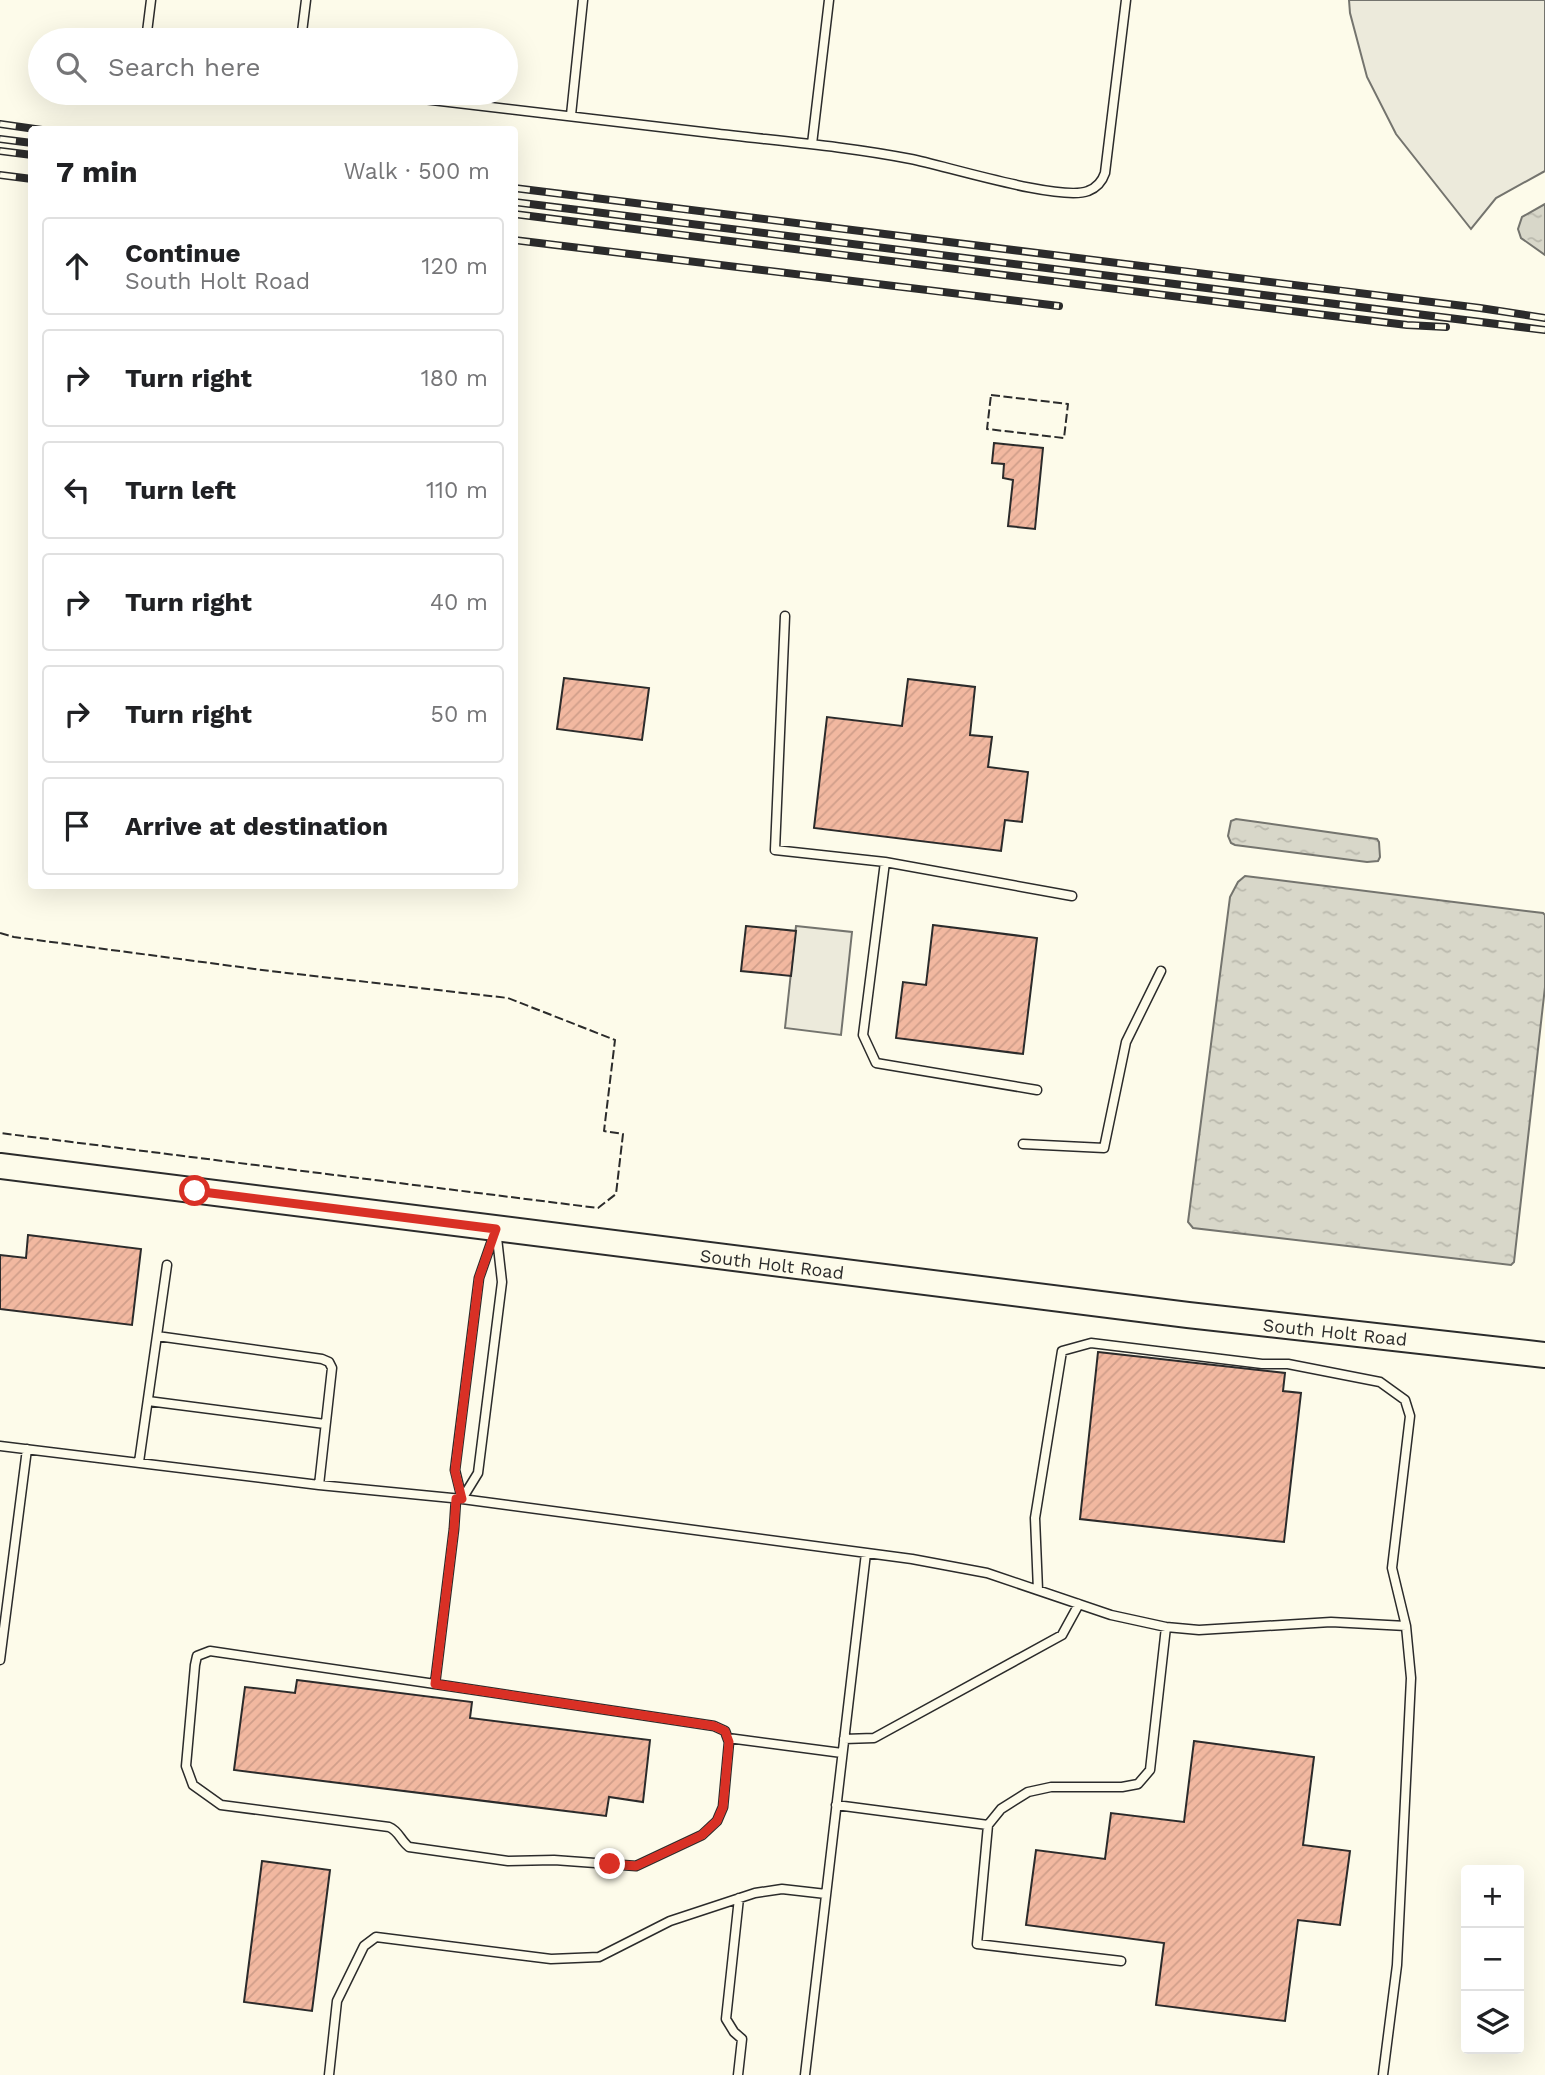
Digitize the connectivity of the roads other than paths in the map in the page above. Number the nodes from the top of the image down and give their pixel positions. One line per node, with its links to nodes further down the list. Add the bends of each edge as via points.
1 (151, 0): 6 (lane)
2 (306, 0): 7 (lane)
3 (583, 0): 9 (lane)
4 (829, 0): 10 (lane)
5 (1126, 0): 10 (lane, via 1105,173 1087,192 1049,192 925,162)
6 (148, 28)
7 (302, 28)
8 (476, 105): 9 (lane)
9 (571, 116): 10 (lane)
10 (813, 144)
11 (785, 616): 12 (lane, via 775,850)
12 (885, 862): 13 (lane); 15 (lane, via 863,1035 876,1063)
13 (1072, 896)
14 (1161, 971): 16 (lane, via 1126,1042 1104,1147)
15 (1037, 1090)
16 (1023, 1143)
17 (0, 1166): 18 (main road, South Holt Road)
18 (496, 1229): 21 (main road, South Holt Road); 28 (lane, via 479,1278 455,1471); 28 (lane, via 502,1282 478,1474)
19 (167, 1265): 20 (lane)
20 (157, 1336): 22 (lane); 23 (lane, via 329,1362)
21 (1545, 1355)
22 (148, 1401): 23 (lane); 26 (lane)
23 (326, 1424): 27 (lane)
24 (0, 1446): 25 (lane)
25 (27, 1449): 26 (lane); 34 (lane)
26 (139, 1462): 27 (lane)
27 (319, 1485): 28 (lane)
28 (459, 1499): 29 (lane); 35 (lane)
29 (866, 1553): 30 (lane, via 987,1573); 37 (lane)
30 (1038, 1590): 31 (lane); 32 (lane, via 1035,1518 1062,1351 1091,1343 1288,1364 1380,1382 1405,1400 1409,1416 1392,1568)
31 (1079, 1604): 33 (lane); 37 (lane, via 1062,1635 874,1738)
32 (1406, 1626): 33 (lane, via 1331,1622 1199,1630); 47 (lane, via 1411,1678 1400,1910)
33 (1166, 1627): 40 (lane, via 1150,1770 1138,1784 1028,1792 1001,1809)
34 (0, 1660)
35 (435, 1684): 36 (lane, via 714,1726); 36 (lane, via 210,1651 197,1656 186,1766 192,1785 221,1805 388,1827 409,1847 508,1861 636,1866 702,1835 717,1821 723,1807)
36 (728, 1738): 38 (lane)
37 (844, 1739): 38 (lane)
38 (842, 1753): 39 (lane)
39 (836, 1805): 40 (lane); 41 (lane)
40 (988, 1825): 43 (lane, via 976,1944)
41 (826, 1894): 42 (lane, via 782,1889); 46 (lane)
42 (739, 1898): 44 (lane, via 670,1921 599,1957 551,1959 376,1937 360,1952 337,2001); 45 (lane, via 726,2020 742,2039)
43 (1121, 1961)
44 (329, 2075)
45 (738, 2075)
46 (805, 2075)
47 (1383, 2075)

